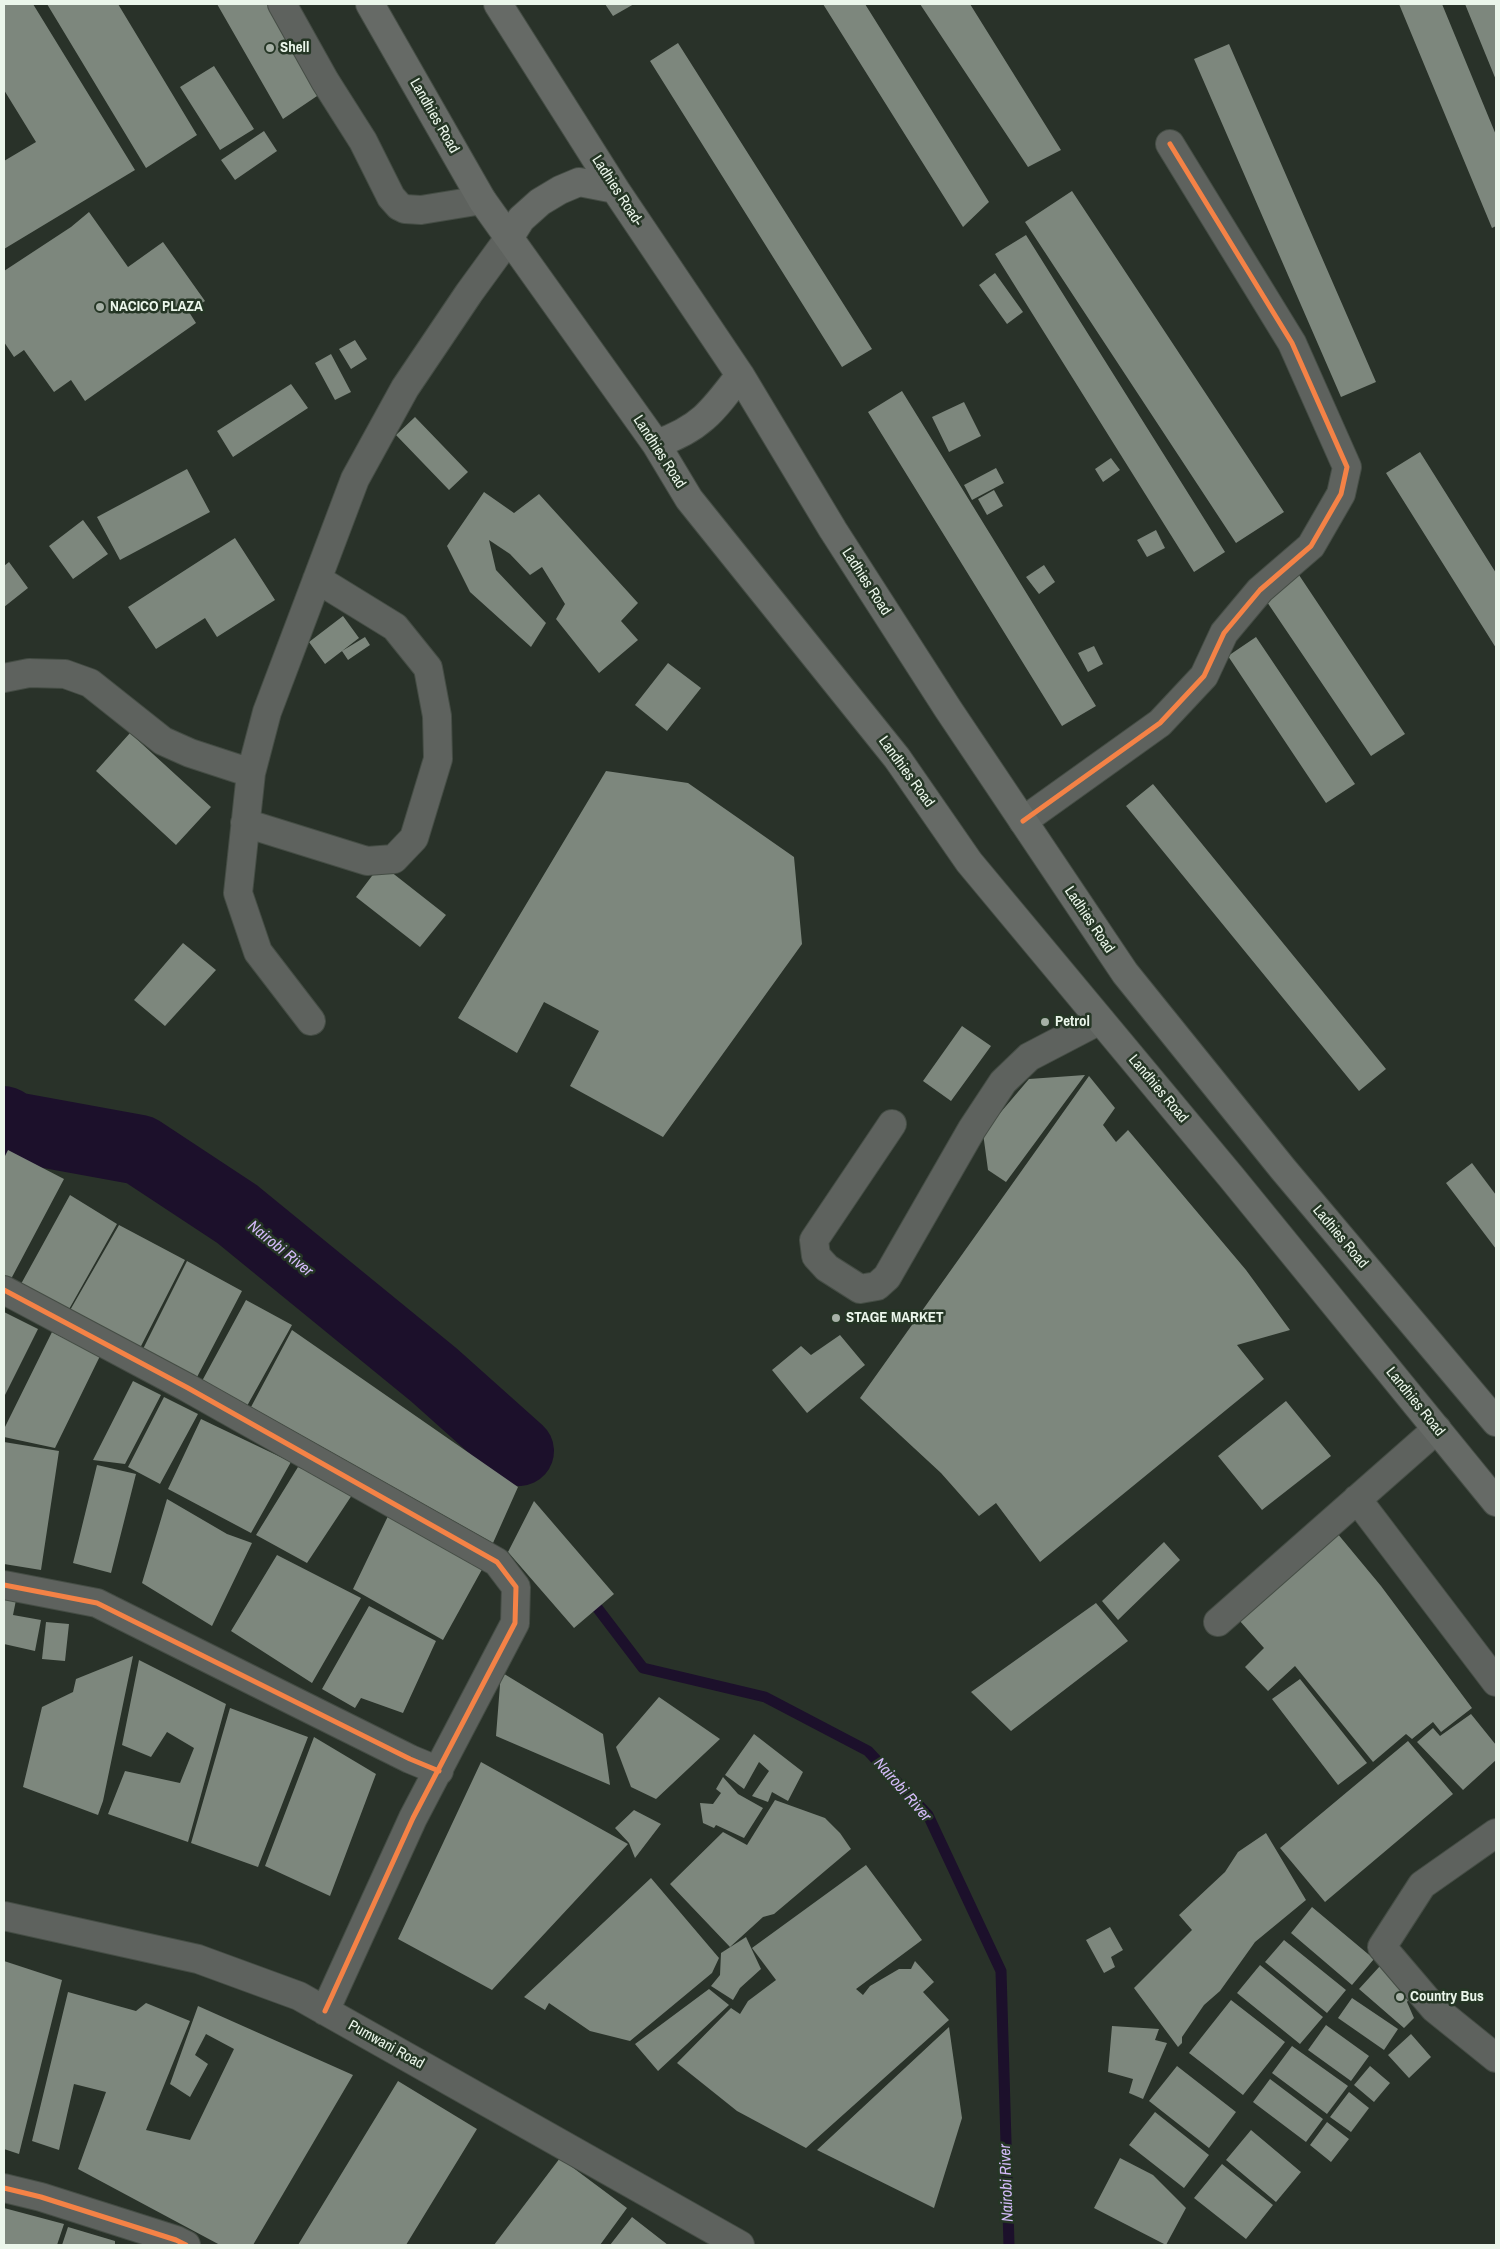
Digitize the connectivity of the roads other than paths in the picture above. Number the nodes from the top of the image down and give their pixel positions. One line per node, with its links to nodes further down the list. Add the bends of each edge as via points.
1 (282, 4): 6 (street, via 399,206 421,210)
2 (370, 4): 6 (main road, Landhies Road)
3 (498, 4): 5 (main road, Ladhies Road-)
4 (1170, 144): 13 (street, via 1292,343 1347,468 1341,494 1311,546 1260,590 1224,633 1204,676 1160,723)
5 (615, 188): 7 (main road, via 579,182 560,190 521,219); 8 (main road, Ladhies Road-)
6 (482, 200): 7 (main road, Landhies Road)
7 (509, 238): 9 (main road, Landhies Road); 10 (street, via 405,388 355,478)
8 (740, 375): 9 (main road, via 702,422 679,436); 13 (main road, Ladhies Road, via 833,530)
9 (656, 444): 15 (main road, Landhies Road, via 689,499 897,758 969,862)
10 (317, 579): 12 (street, via 267,712); 14 (street, via 395,626 428,668 437,716 438,759 414,838 394,859 367,861)
11 (4, 678): 12 (street, via 29,673 65,674 90,683 163,741)
12 (251, 773): 14 (street)
13 (1023, 821): 19 (main road, Ladhies Road, via 1125,973 1283,1169)
14 (245, 823): 16 (street, via 238,893 258,952)
15 (1100, 1020): 17 (street, via 1029,1056 1003,1082 886,1277 877,1286 860,1289 827,1268 816,1256 814,1240); 20 (main road, Landhies Road)
16 (311, 1021)
17 (892, 1124)
18 (4, 1290): 26 (street, via 188,1388 497,1562 516,1587 515,1623)
19 (1496, 1422)
20 (1437, 1429): 21 (street); 22 (main road, Landhies Road)
21 (1357, 1499): 24 (street); 25 (street)
22 (1496, 1502)
23 (4, 1586): 26 (street, via 97,1602)
24 (1218, 1622)
25 (1496, 1682)
26 (439, 1771): 29 (street, via 413,1818)
27 (1496, 1833): 30 (street, via 1422,1885 1382,1947 1434,2008)
28 (4, 1916): 29 (street, Pumwani Road, via 198,1959 299,1996)
29 (325, 2011): 33 (street, Pumwani Road)
30 (1496, 2058)
31 (4, 2188): 32 (street)
32 (186, 2245)
33 (740, 2245)

